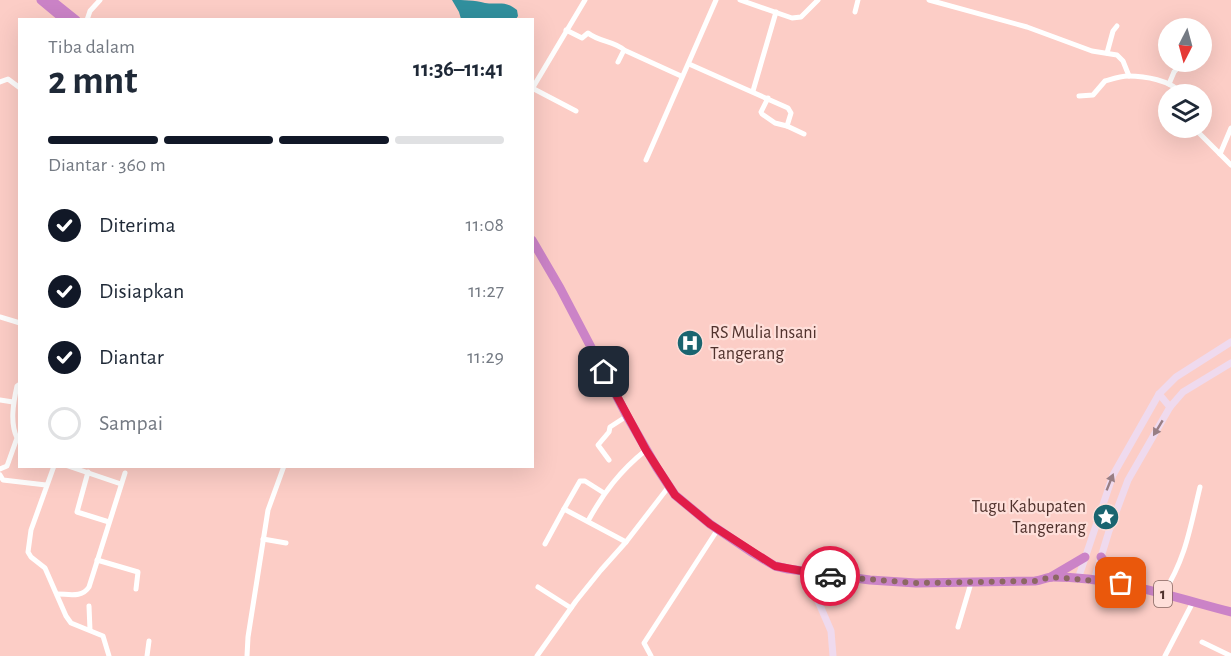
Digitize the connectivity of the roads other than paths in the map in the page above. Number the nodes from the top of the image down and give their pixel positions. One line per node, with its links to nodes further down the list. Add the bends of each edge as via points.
1 (41, 0): 12 (highway)
2 (51, 0): 13 (highway)
3 (100, 0): 14 (street)
4 (585, 0): 16 (street)
5 (716, 0): 20 (street)
6 (740, 0): 10 (street)
7 (818, 0): 10 (street, via 801,17)
8 (858, 0): 11 (street)
9 (929, 0): 18 (street)
10 (776, 12): 29 (street)
11 (855, 12)
12 (63, 18)
13 (74, 18)
14 (88, 18)
15 (1117, 26): 18 (street)
16 (566, 30): 17 (street, via 582,38 588,33); 27 (street)
17 (624, 51): 19 (street); 22 (street)
18 (1107, 53): 23 (street, via 1120,58)
19 (618, 62)
20 (689, 64): 22 (street); 29 (street)
21 (1174, 72): 25 (street)
22 (681, 76): 38 (street)
23 (1129, 76): 25 (street); 30 (street, via 1105,81 1093,95)
24 (0, 82): 26 (street, via 8,79)
25 (1169, 84)
26 (18, 86)
27 (534, 87)
28 (534, 90): 32 (street)
29 (753, 91): 31 (street)
30 (1079, 96)
31 (768, 98): 33 (street, via 791,110); 33 (street, via 762,114)
32 (576, 111)
33 (787, 126): 35 (street)
34 (1231, 128): 37 (street)
35 (804, 134)
36 (1204, 138): 37 (street)
37 (1220, 154): 39 (street)
38 (646, 160)
39 (1231, 165)
40 (534, 243): 50 (highway, 1)
41 (0, 317): 42 (street)
42 (18, 322)
43 (1231, 342): 46 (main road, via 1176,377)
44 (1231, 363): 49 (main road, via 1183,392)
45 (18, 385): 48 (street)
46 (1159, 394): 49 (main road); 73 (main road, one-way to 46, via 1113,475)
47 (0, 400): 48 (street)
48 (13, 402): 56 (street, via 17,438 7,466)
49 (1170, 406): 74 (main road, one-way to 74, via 1128,480)
50 (627, 416): 51 (highway, 1); 52 (street, via 610,427 598,445)
51 (646, 450): 62 (highway, 1); 64 (street)
52 (609, 460)
53 (53, 468): 61 (street)
54 (75, 468): 57 (street)
55 (283, 468): 69 (street, via 268,510)
56 (0, 469)
57 (88, 472): 60 (street); 67 (street, via 77,512)
58 (125, 473): 60 (street)
59 (0, 475): 61 (street, via 3,480)
60 (121, 484): 67 (street)
61 (46, 485): 84 (street, via 28,552 45,568)
62 (669, 485): 68 (highway, 1, via 675,495); 70 (street)
63 (1200, 488): 85 (street, via 1184,555)
64 (604, 493): 65 (street, via 580,482); 66 (street)
65 (564, 509): 66 (street); 72 (street)
66 (588, 521): 70 (street)
67 (109, 522): 75 (street)
68 (718, 529): 76 (highway, 1, via 775,566); 98 (street, via 644,643)
69 (263, 539): 71 (street); 96 (street)
70 (626, 542): 88 (street)
71 (286, 543)
72 (545, 544)
73 (1084, 557): 77 (highway); 78 (main road)
74 (1101, 557): 79 (main road); 81 (highway)
75 (97, 560): 83 (street, via 138,572); 84 (street, via 86,592)
76 (806, 573): 80 (highway, 1, via 879,581); 99 (main road, via 831,631)
77 (1051, 577): 78 (highway, 1); 80 (highway, 1)
78 (1078, 579): 79 (highway, 1)
79 (1094, 580): 81 (highway, 1)
80 (971, 583): 90 (street)
81 (1120, 583): 85 (highway, 1)
82 (538, 588): 88 (street)
83 (136, 589)
84 (57, 594): 91 (street, via 71,623)
85 (1163, 594): 86 (highway, 1)
86 (1193, 602): 89 (highway, 1); 100 (street)
87 (89, 606): 91 (street)
88 (571, 608): 97 (street)
89 (1231, 612)
90 (957, 627)
91 (90, 630): 94 (street, via 103,636)
92 (149, 641): 95 (street)
93 (1202, 642): 101 (street)
94 (109, 656)
95 (147, 656)
96 (247, 656)
97 (537, 656)
98 (651, 656)
99 (833, 656)
100 (1165, 656)
101 (1231, 656)

